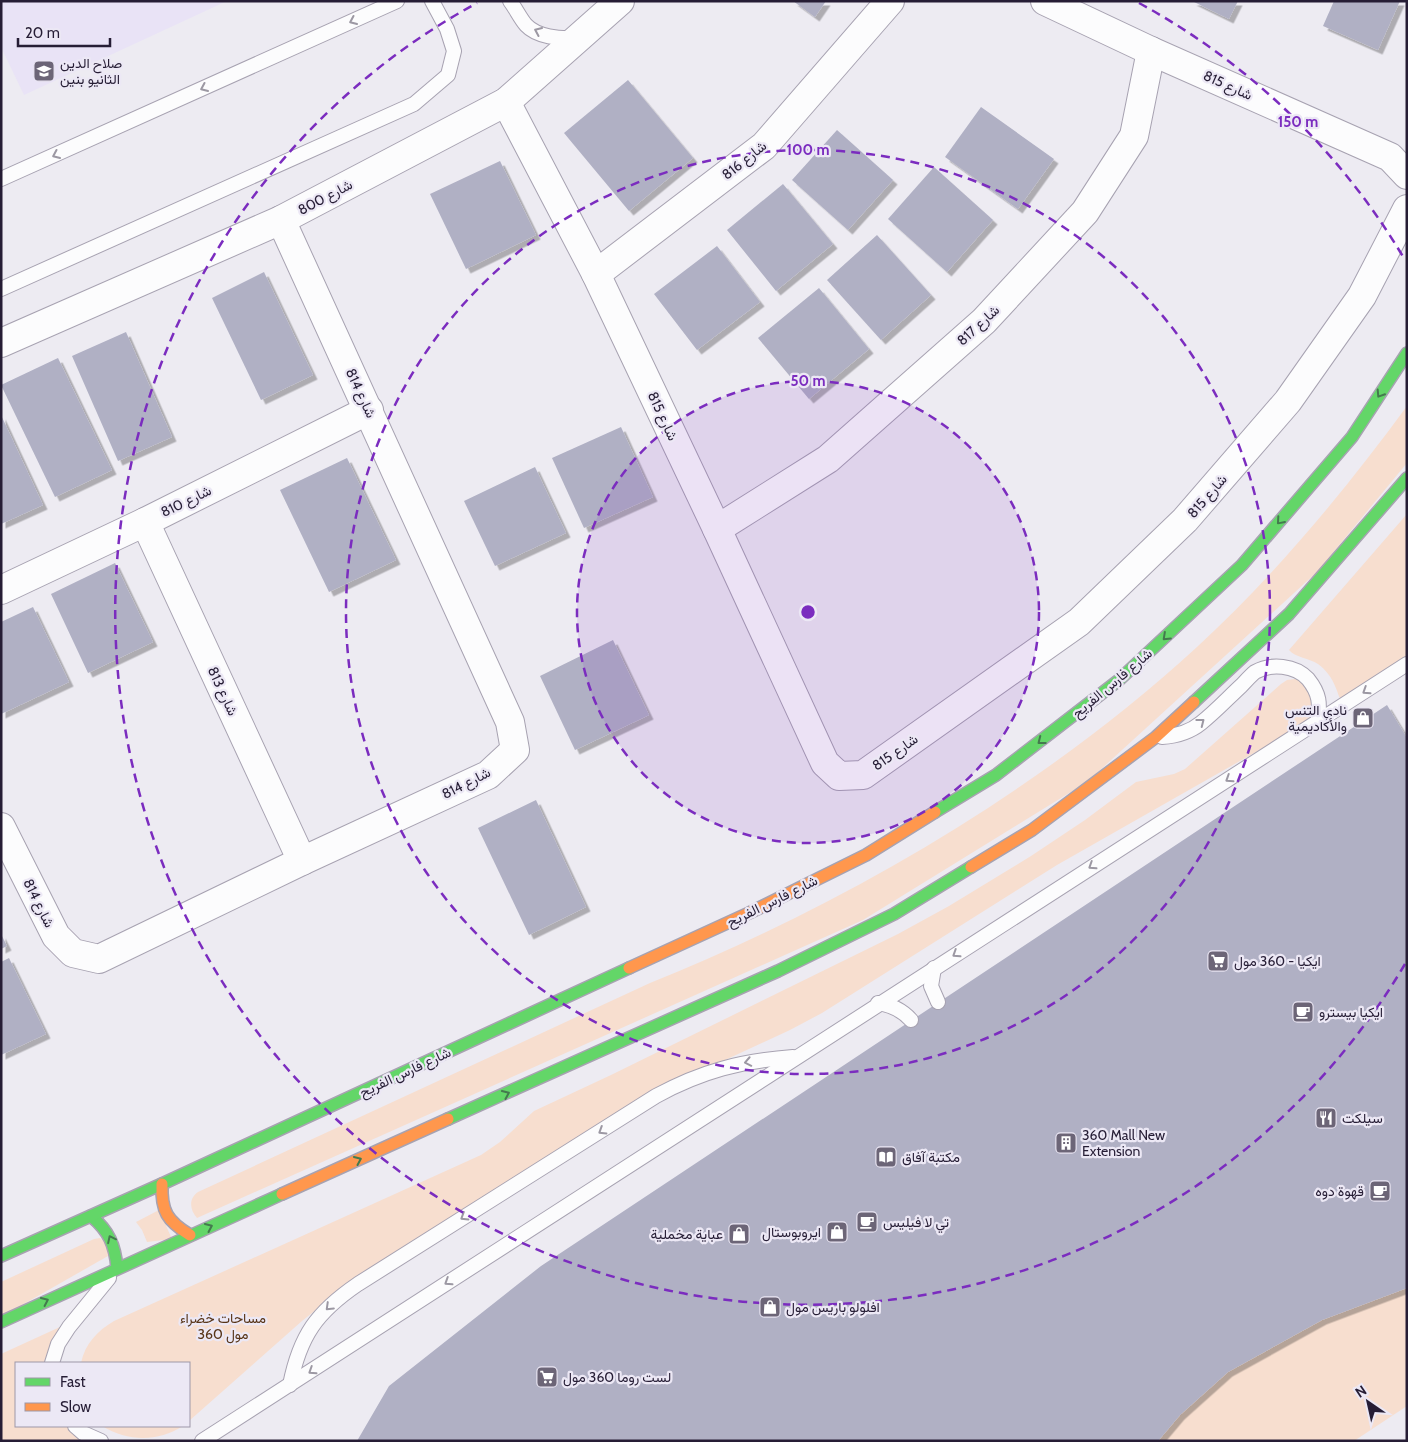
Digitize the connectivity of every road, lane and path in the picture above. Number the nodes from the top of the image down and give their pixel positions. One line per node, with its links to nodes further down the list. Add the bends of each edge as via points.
1 (397, 1): 11 (lane, one-way to 11)
2 (432, 1): 15 (lane, via 447,28 454,51 448,76 414,104)
3 (510, 1): 7 (lane, one-way to 3, via 561,39 527,26)
4 (620, 1): 7 (street, شارع 800)
5 (890, 1): 14 (street, شارع 816, via 764,146)
6 (1045, 1): 8 (street, شارع 815)
7 (578, 38): 9 (street, شارع 800)
8 (1151, 51): 10 (street, شارع 815, via 1390,157); 21 (street, شارع 817, via 1134,136 1085,212 984,321 828,459)
9 (506, 102): 13 (street, شارع 800); 14 (street, شارع 815)
10 (1407, 175)
11 (1, 179)
12 (1407, 209): 21 (street, شارع 815, via 1362,296 1288,401 1186,520 1079,622 863,775 839,776 825,763)
13 (281, 220): 16 (street, شارع 800); 18 (street, شارع 814)
14 (596, 274): 21 (street, شارع 815)
15 (1, 289)
16 (5, 336)
17 (1407, 353): 33 (street, شارع فارس الفريح, one-way to 33, via 1352,437 1242,566 1119,680 996,775 866,854 749,913)
18 (369, 410): 20 (street, شارع 810); 27 (street, شارع 814, via 510,722 515,750 488,775)
19 (1407, 478): 25 (street, via 1289,614)
20 (145, 522): 22 (street, شارع 810); 27 (street, شارع 813)
21 (717, 529)
22 (1, 590)
23 (1407, 664): 24 (lane, one-way to 24)
24 (1318, 722): 25 (lane, one-way to 24, via 1188,731 1255,672 1271,666 1288,667 1304,675 1315,688 1320,705); 28 (lane, one-way to 28)
25 (1156, 737): 35 (street, one-way to 25, via 778,971 894,914 1032,830)
26 (1, 827): 27 (street, شارع 814, via 56,936 74,954 99,959)
27 (302, 861)
28 (934, 968): 29 (lane, via 931,986); 30 (lane)
29 (938, 1002)
30 (878, 1004): 31 (lane, via 897,1008); 32 (lane)
31 (911, 1020)
32 (796, 1056): 40 (lane, one-way to 40); 40 (lane, one-way to 40, via 728,1066 675,1086 358,1284 325,1309 312,1325 294,1364)
33 (162, 1184): 34 (street, شارع فارس الفريح); 35 (street, via 161,1200 166,1214 176,1227)
34 (91, 1216): 36 (street, شارع فارس الفريح); 37 (street, one-way to 34, via 111,1237)
35 (190, 1236): 37 (street)
36 (1, 1256)
37 (117, 1268): 38 (street, one-way to 37); 39 (lane, via 65,1332)
38 (1, 1322)
39 (52, 1362)
40 (290, 1385): 43 (lane)
41 (76, 1427): 42 (lane)
42 (101, 1441)
43 (202, 1441)

